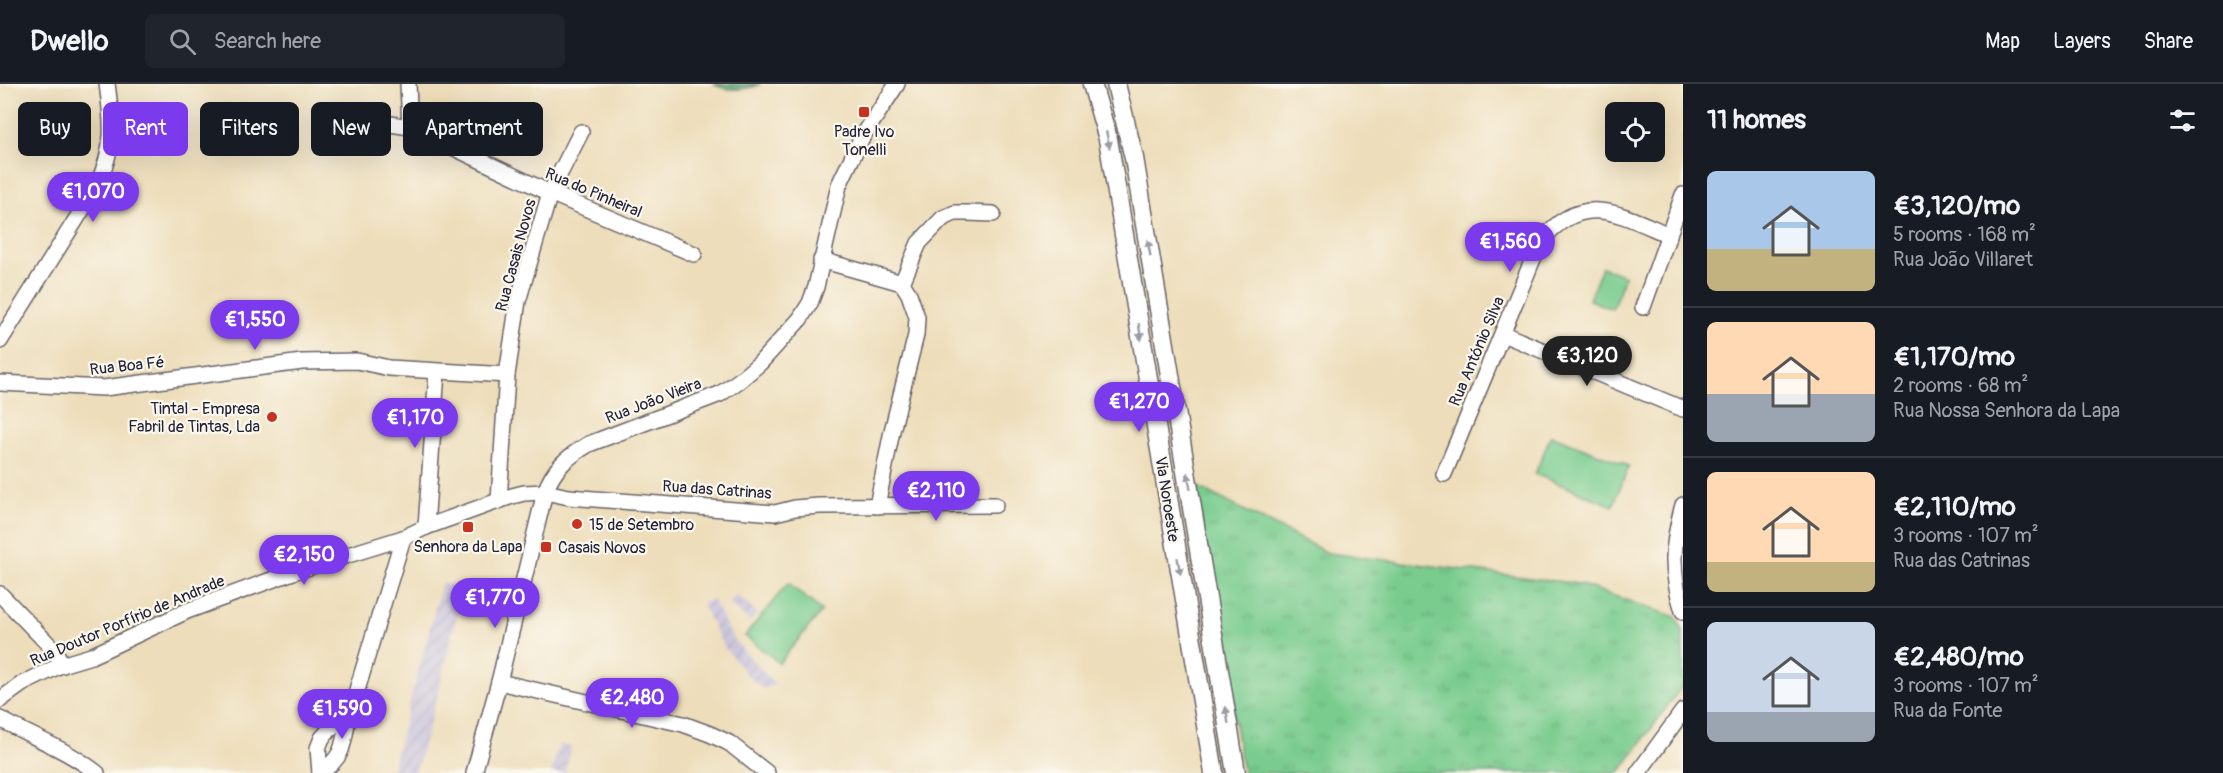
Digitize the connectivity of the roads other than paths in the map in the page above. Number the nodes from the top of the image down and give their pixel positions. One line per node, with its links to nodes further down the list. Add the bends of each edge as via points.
1 (107, 84): 18 (street, via 112,141 108,162)
2 (408, 84): 6 (street)
3 (897, 84): 14 (street, Rua João Vieira, via 848,163)
4 (1092, 84): 43 (main road, Via Noroeste, one-way to 43, via 1108,139)
5 (1116, 84): 44 (main road, Via Noroeste, one-way to 5, via 1134,158)
6 (409, 102)
7 (581, 132): 9 (street, Rua Casais Novos)
8 (472, 156): 9 (street, Rua do Pinheiral)
9 (550, 193): 13 (street, Rua do Pinheiral); 20 (street, Rua Casais Novos, via 518,301)
10 (1683, 195): 12 (street)
11 (993, 214): 15 (street, via 955,213 943,218 919,243)
12 (1669, 235): 16 (street); 17 (street, Rua António Silva, via 1602,209 1568,218 1540,242)
13 (694, 254)
14 (821, 260): 15 (street); 24 (street, Rua João Vieira, via 810,303 760,363 720,394 575,452 551,475)
15 (902, 284): 28 (street, via 917,317 916,335)
16 (1643, 307)
17 (1503, 334): 22 (street); 23 (street, Rua António Silva)
18 (0, 341)
19 (437, 372): 20 (street, Rua Boa Fé); 21 (street, Rua Boa Fé, via 357,361 302,362 104,388); 29 (street)
20 (507, 375): 25 (street, Rua Casais Novos)
21 (0, 383)
22 (1683, 409)
23 (1444, 474)
24 (545, 492): 25 (street, Rua Doutor Porfírio de Andrade, via 524,493); 28 (street, Rua das Catrinas, via 775,513 795,508); 34 (street, Rua João Vieira)
25 (499, 501): 29 (street, Rua Doutor Porfírio de Andrade)
26 (995, 505): 28 (street, Rua das Catrinas)
27 (1683, 505): 32 (street, via 1673,574)
28 (877, 506)
29 (426, 528): 30 (street, Rua Doutor Porfírio de Andrade)
30 (403, 538): 33 (street, Rua Doutor Porfírio de Andrade, via 293,572 187,611); 36 (street)
31 (0, 594): 33 (street, via 54,650)
32 (1683, 611)
33 (63, 665): 35 (street, Rua Doutor Porfírio de Andrade, via 22,684)
34 (499, 682): 41 (street, Rua João Vieira); 42 (street, via 683,724 729,743)
35 (0, 700)
36 (353, 704): 40 (street, via 341,752); 40 (street, via 322,738 318,748)
37 (1683, 711): 45 (street)
38 (0, 719): 39 (street, via 61,748)
39 (97, 773)
40 (320, 773)
41 (474, 773)
42 (767, 773)
43 (1214, 773)
44 (1236, 773)
45 (1638, 773)

